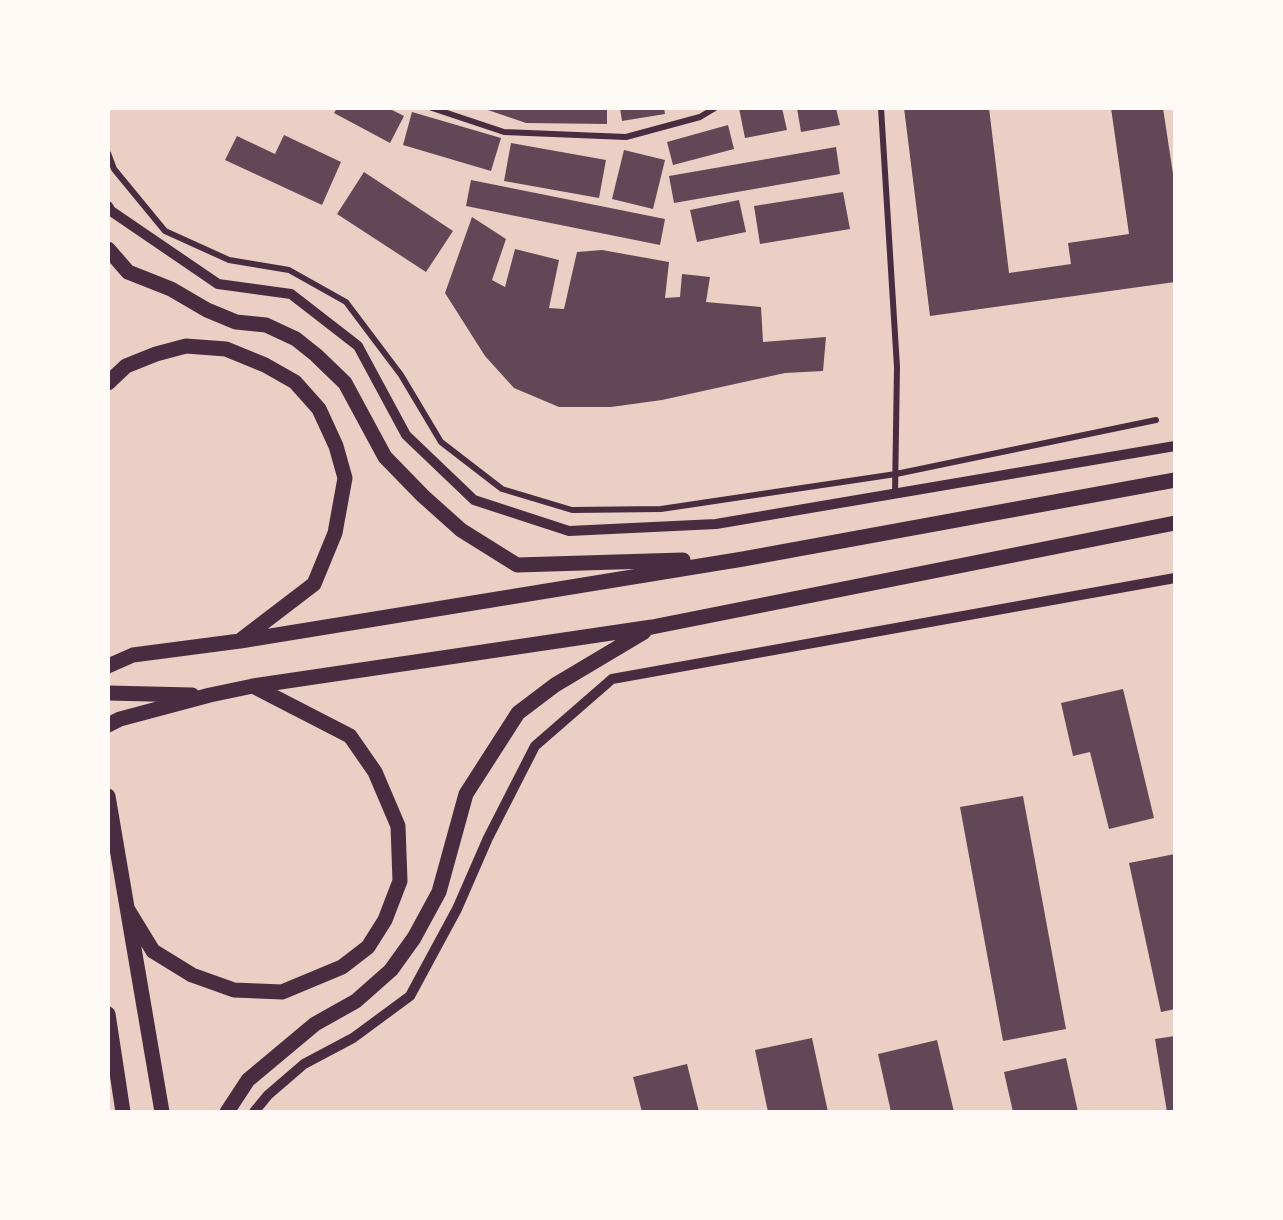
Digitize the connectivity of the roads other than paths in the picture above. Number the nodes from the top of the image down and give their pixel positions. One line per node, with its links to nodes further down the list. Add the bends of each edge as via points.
1 (432, 108): 2 (street, via 504,132 626,137 700,117)
2 (715, 108)
3 (881, 108): 10 (street, via 897,367)
4 (108, 153): 10 (street, via 114,170 165,231 229,260 290,270 346,302 401,375 441,442 502,489 572,510 661,509)
5 (108, 206): 12 (street, via 218,284 291,294 358,346 405,435 474,500 569,531 716,524)
6 (108, 249): 14 (main road, via 128,272 171,289 207,310 236,322 266,325 296,339 345,383 385,457 423,496 461,530 517,565)
7 (108, 382): 17 (main road, via 126,366 156,354 186,346 226,350 295,382 319,410 336,446 345,478 335,533 314,584)
8 (1156, 420): 10 (street)
9 (1175, 446): 12 (street)
10 (896, 474): 12 (street)
11 (1175, 480): 14 (main road)
12 (895, 494)
13 (1175, 523): 16 (main road)
14 (743, 559): 17 (main road)
15 (1175, 578): 31 (street, via 612,679 535,746 457,909 410,996 353,1038 304,1064)
16 (652, 627): 21 (main road); 30 (main road, via 555,685 518,713 466,794 439,892 391,970 356,1001 315,1024 248,1080)
17 (240, 641): 19 (main road)
18 (108, 652): 19 (main road)
19 (133, 655): 20 (main road)
20 (108, 666)
21 (253, 686): 23 (main road); 26 (main road, via 350,736 375,772 398,826 400,881 385,920 368,947 342,967 282,992 234,990 192,975 153,951)
22 (108, 693): 23 (main road)
23 (210, 695): 24 (main road)
24 (108, 725)
25 (108, 796): 26 (main road)
26 (128, 910): 29 (main road)
27 (108, 1014): 28 (main road)
28 (123, 1112)
29 (162, 1112)
30 (227, 1112)
31 (254, 1112)

